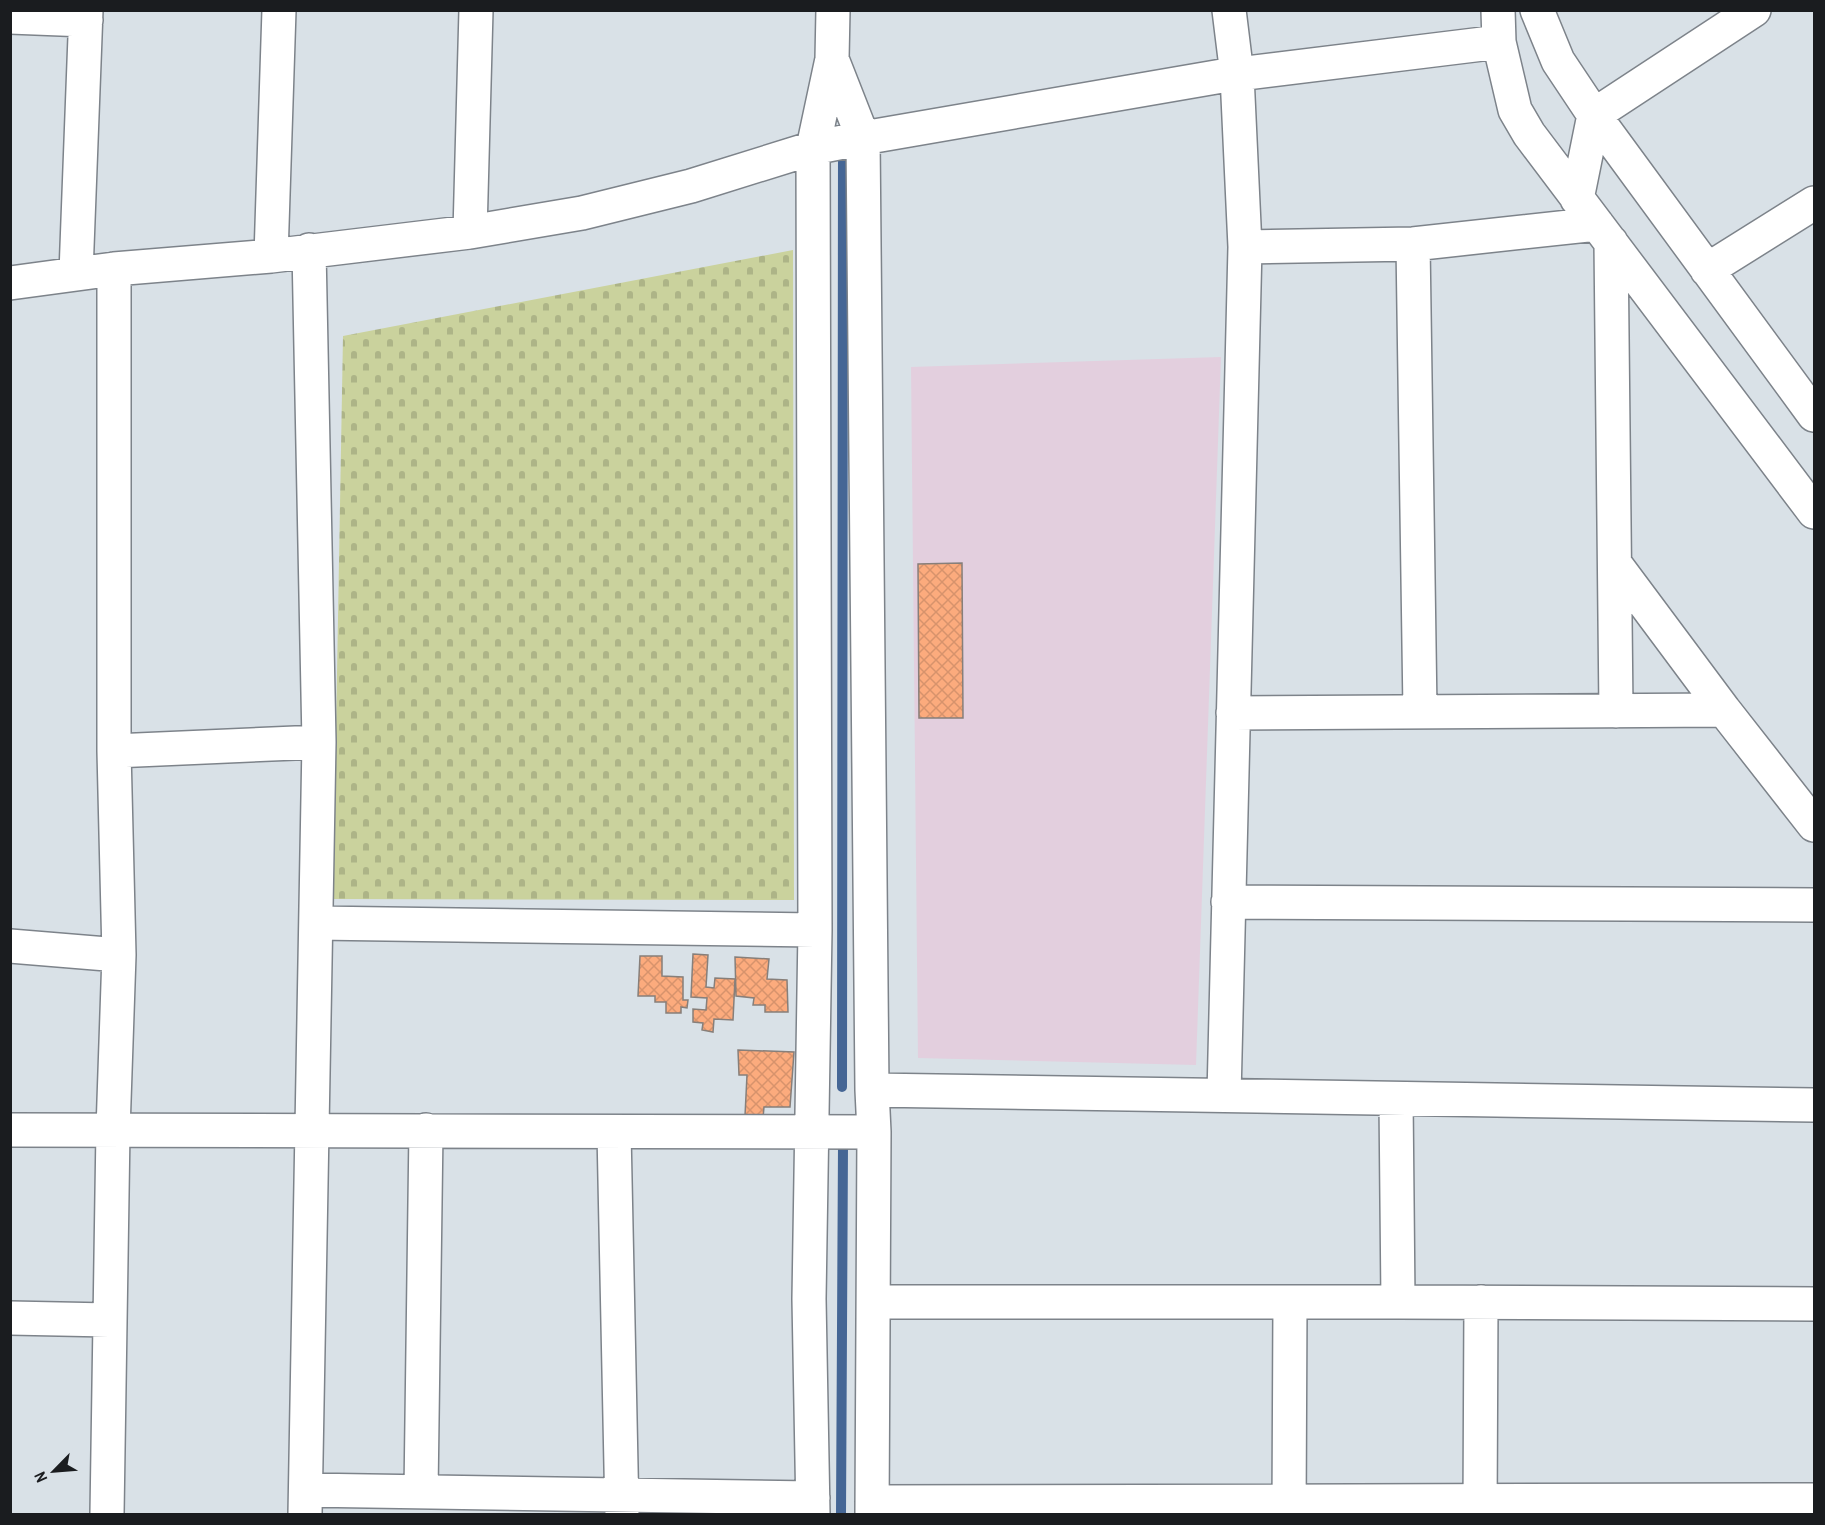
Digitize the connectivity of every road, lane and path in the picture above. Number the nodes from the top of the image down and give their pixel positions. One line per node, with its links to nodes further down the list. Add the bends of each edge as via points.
1 (279, 10): 21 (street)
2 (476, 10): 17 (street)
3 (833, 10): 10 (street)
4 (1230, 10): 11 (street)
5 (1537, 10): 12 (street, via 1558,61)
6 (1754, 10): 12 (street)
7 (86, 15): 8 (street); 24 (street)
8 (10, 17)
9 (1498, 26): 11 (street); 16 (street, via 1515,110)
10 (832, 59): 13 (street); 14 (street)
11 (1237, 75): 13 (street); 19 (street)
12 (1594, 115): 16 (street); 23 (street)
13 (862, 138): 14 (street); 42 (street)
14 (813, 148): 17 (street, via 691,186 582,213); 39 (street)
15 (1815, 203): 23 (street)
16 (1595, 222): 18 (street); 27 (street); 28 (street)
17 (470, 232): 20 (street)
18 (1413, 244): 19 (street); 30 (street)
19 (1245, 247): 32 (street)
20 (309, 250): 21 (street); 33 (street)
21 (271, 256): 22 (street)
22 (114, 269): 24 (street); 34 (street)
23 (1707, 270): 26 (street)
24 (76, 273): 25 (street)
25 (10, 283)
26 (1815, 415)
27 (1815, 512)
28 (1616, 565): 29 (street); 31 (street)
29 (1724, 710): 31 (street); 35 (street)
30 (1420, 711): 31 (street); 32 (street)
31 (1616, 711)
32 (1233, 713): 36 (street)
33 (319, 742): 34 (street); 38 (street)
34 (114, 751): 41 (street)
35 (1815, 825)
36 (1228, 902): 37 (street); 43 (street)
37 (1815, 905)
38 (316, 923): 39 (street); 48 (street)
39 (815, 930): 50 (street)
40 (10, 946): 41 (street)
41 (119, 955): 47 (street)
42 (872, 1090): 43 (street); 52 (street)
43 (1224, 1095): 44 (street)
44 (1396, 1099): 45 (street); 55 (street)
45 (1815, 1104)
46 (10, 1130): 47 (street)
47 (113, 1130): 48 (street); 59 (street)
48 (312, 1130): 49 (street); 62 (street)
49 (426, 1130): 51 (street); 60 (street)
50 (812, 1131): 51 (street); 52 (street); 64 (street, via 809,1299)
51 (614, 1132): 63 (street)
52 (874, 1132): 53 (street)
53 (874, 1302): 54 (street); 65 (street)
54 (1290, 1302): 55 (street); 67 (street)
55 (1398, 1302): 56 (street)
56 (1481, 1302): 57 (street); 68 (street)
57 (1815, 1304)
58 (10, 1318): 59 (street)
59 (109, 1320): 69 (street)
60 (422, 1492): 62 (street); 63 (street)
61 (1815, 1500): 68 (street)
62 (306, 1502)
63 (622, 1505): 64 (street)
64 (813, 1507)
65 (872, 1508): 66 (street)
66 (1090, 1508): 67 (street)
67 (1289, 1508): 68 (street)
68 (1480, 1508)
69 (107, 1515)

